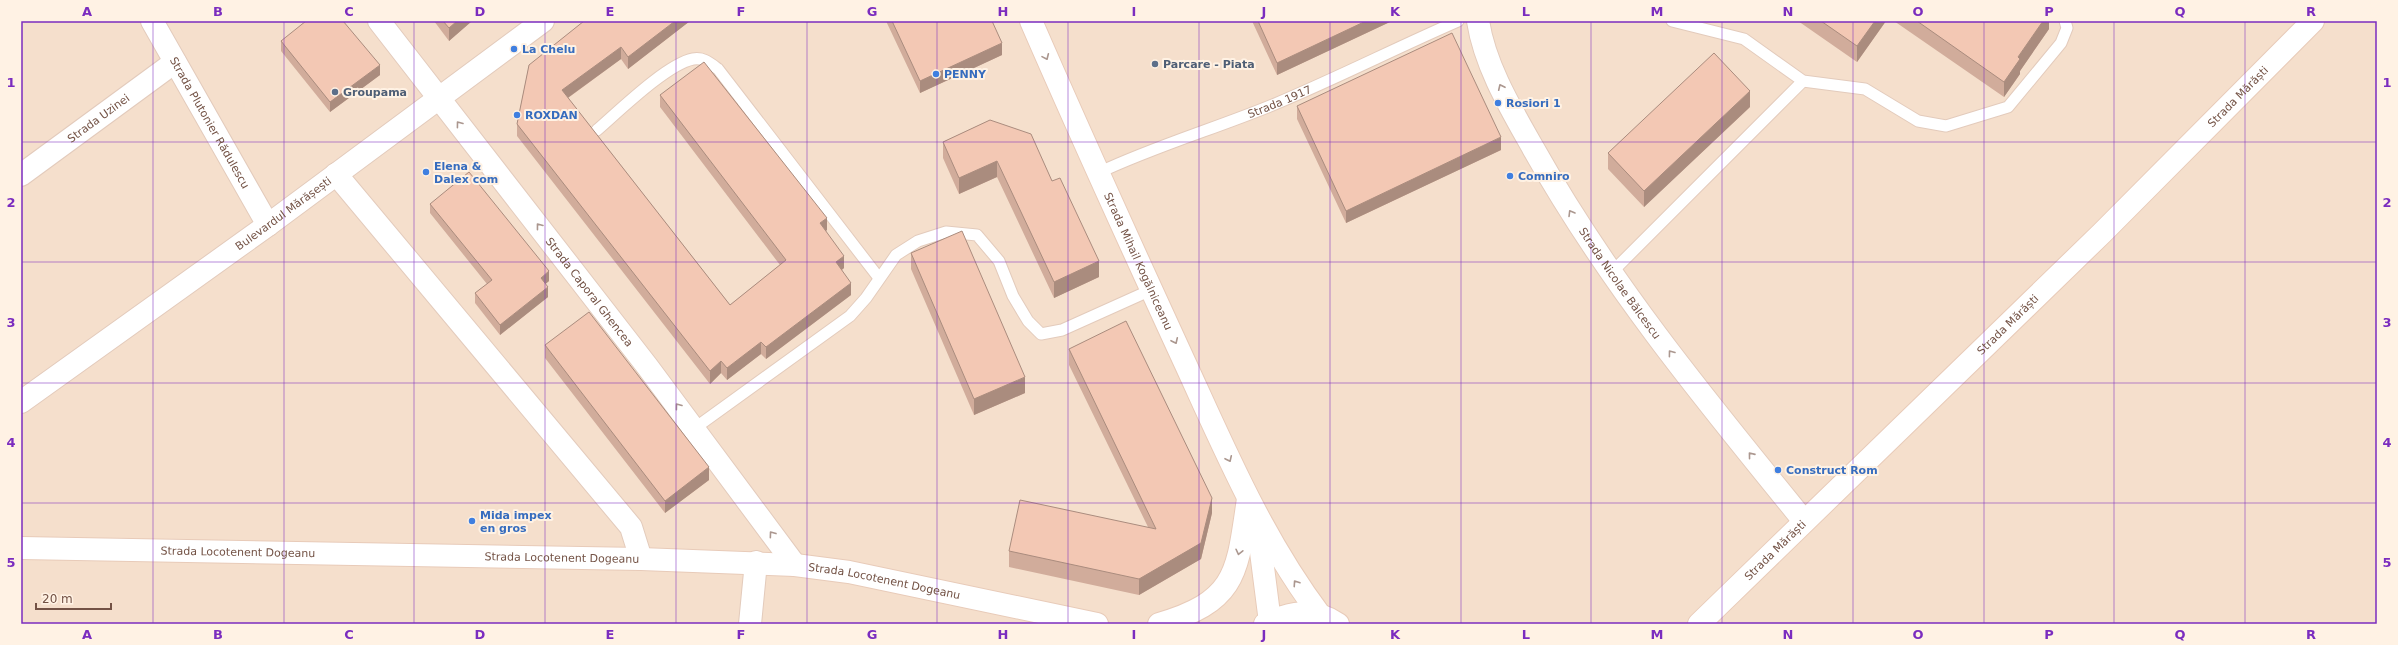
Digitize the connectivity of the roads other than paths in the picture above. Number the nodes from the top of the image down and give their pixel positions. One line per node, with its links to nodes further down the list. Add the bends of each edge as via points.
1 (152, 21): 10 (main road, Strada Plutonier Rădulescu)
2 (379, 21): 12 (main road, Strada Caporal Ghencea)
3 (543, 21): 12 (main road, Bulevardul Mărășești)
4 (1031, 21): 14 (main road, Strada Mihail Kogălniceanu, one-way to 14)
5 (1458, 21): 14 (lane, Strada 1917, via 1276,104 1125,160)
6 (1478, 21): 18 (main road, Strada Nicolae Bălcescu, one-way to 6, via 1582,230 1514,115 1492,69)
7 (1672, 21): 11 (lane, via 1744,39)
8 (2065, 21): 11 (lane, via 2067,28 2060,43 2008,107 1946,126 1918,121 1865,89)
9 (2313, 21): 24 (main road, Strada Mărăști, via 2108,227)
10 (176, 62): 16 (main road, Strada Uzinei); 17 (main road, Strada Plutonier Rădulescu)
11 (1803, 81): 18 (lane)
12 (439, 98): 15 (main road, Bulevardul Mărășești); 22 (main road, Strada Caporal Ghencea, one-way to 12)
13 (598, 130): 19 (lane, via 675,65 694,58 707,60 718,69)
14 (1098, 173): 20 (main road, Strada Mihail Kogălniceanu)
15 (336, 174): 17 (main road, Bulevardul Mărășești); 26 (main road, via 631,527)
16 (21, 175)
17 (268, 225): 21 (main road, Bulevardul Mărășești)
18 (1611, 273): 24 (main road, Strada Nicolae Bălcescu, one-way to 18, via 1712,407)
19 (879, 278): 20 (lane, via 896,255 918,241 946,232 976,235 999,261 1013,296 1028,321 1041,334 1062,330); 22 (lane, via 850,316)
20 (1151, 290): 23 (main road, Strada Mihail Kogălniceanu, one-way to 23)
21 (21, 402)
22 (695, 428): 28 (main road, Strada Caporal Ghencea, one-way to 22)
23 (1248, 499): 29 (main road, Strada Mihail Kogălniceanu, one-way to 23, via 1288,570); 30 (main road, Strada Mihail Kogălniceanu, via 1260,544); 33 (main road, one-way to 33, via 1236,568 1226,586 1210,603)
24 (1804, 521): 34 (main road, Strada Mărăști)
25 (21, 548): 26 (main road, Strada Locotenent Dogeanu)
26 (640, 559): 27 (main road, Strada Locotenent Dogeanu)
27 (756, 562): 28 (main road, Strada Locotenent Dogeanu); 31 (main road)
28 (795, 565): 32 (main road, Strada Locotenent Dogeanu, via 849,572)
29 (1329, 619): 30 (main road, via 1301,612 1282,615)
30 (1267, 623)
31 (750, 624)
32 (1097, 624)
33 (1159, 624)
34 (1698, 624)

